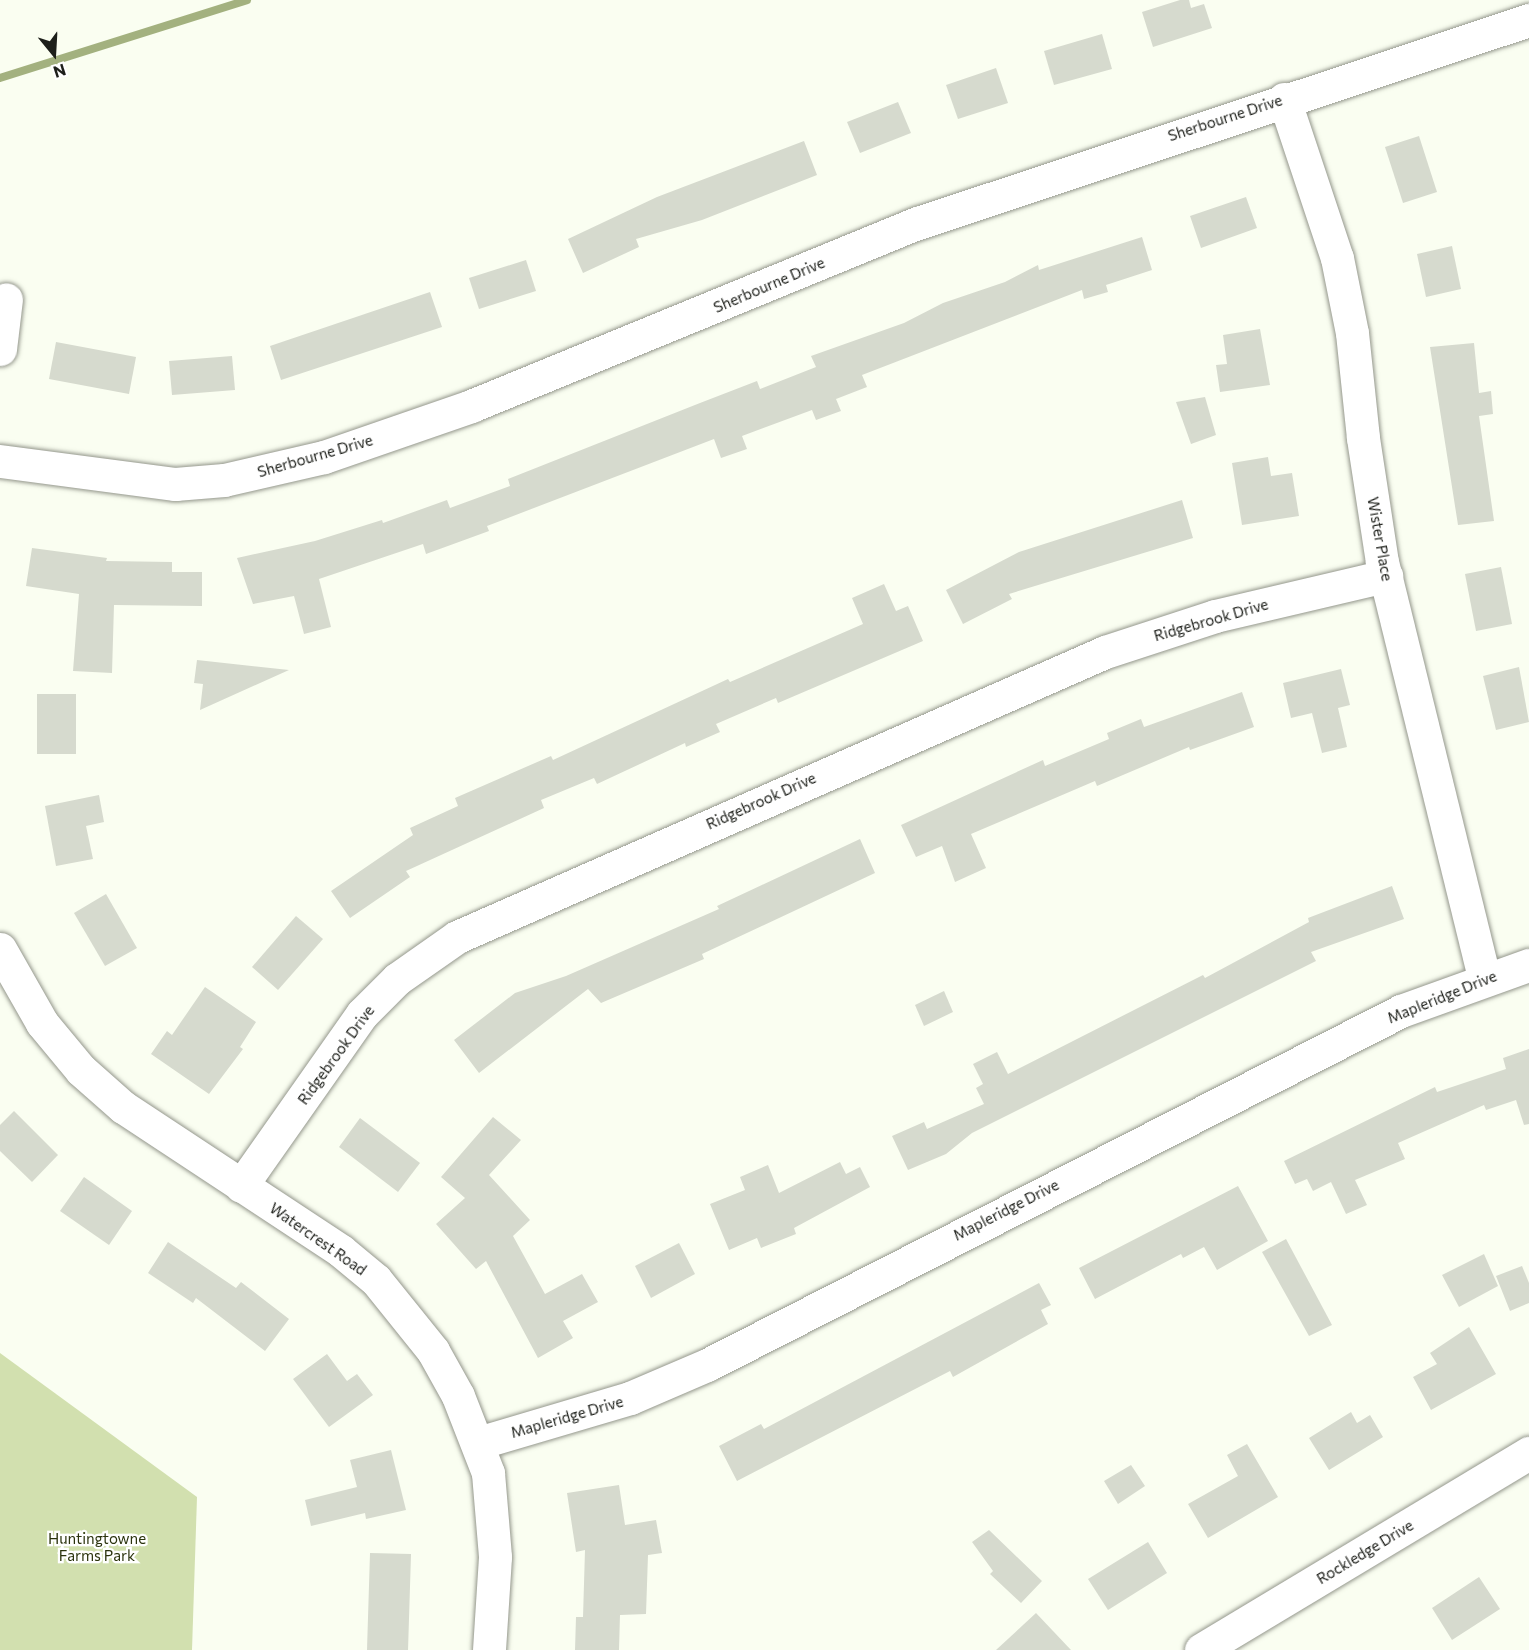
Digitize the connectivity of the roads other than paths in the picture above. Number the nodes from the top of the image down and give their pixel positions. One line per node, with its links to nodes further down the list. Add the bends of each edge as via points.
1 (1529, 20): 2 (street, Sherbourne Drive)
2 (1284, 99): 5 (street, Sherbourne Drive, via 918,223 492,398 324,457 224,480 175,484); 6 (street, Wister Place, via 1337,258 1352,333 1363,438)
3 (6, 299): 4 (street)
4 (0, 349)
5 (0, 461)
6 (1386, 576): 9 (street, Wister Place); 10 (street, Ridgebrook Drive, via 1215,616 1105,652 457,937 397,979 362,1014)
7 (0, 949): 10 (street, Watercrest Road, via 42,1023 81,1070 123,1107)
8 (1529, 965): 9 (street, Mapleridge Drive)
9 (1484, 978): 11 (street, Mapleridge Drive, via 1401,1011 707,1365 630,1398)
10 (241, 1186): 11 (street, Watercrest Road, via 341,1251 384,1288 433,1351)
11 (478, 1443): 13 (street, Watercrest Road, via 492,1501 495,1557)
12 (1529, 1453): 14 (street, Rockledge Drive)
13 (489, 1650)
14 (1201, 1650)

